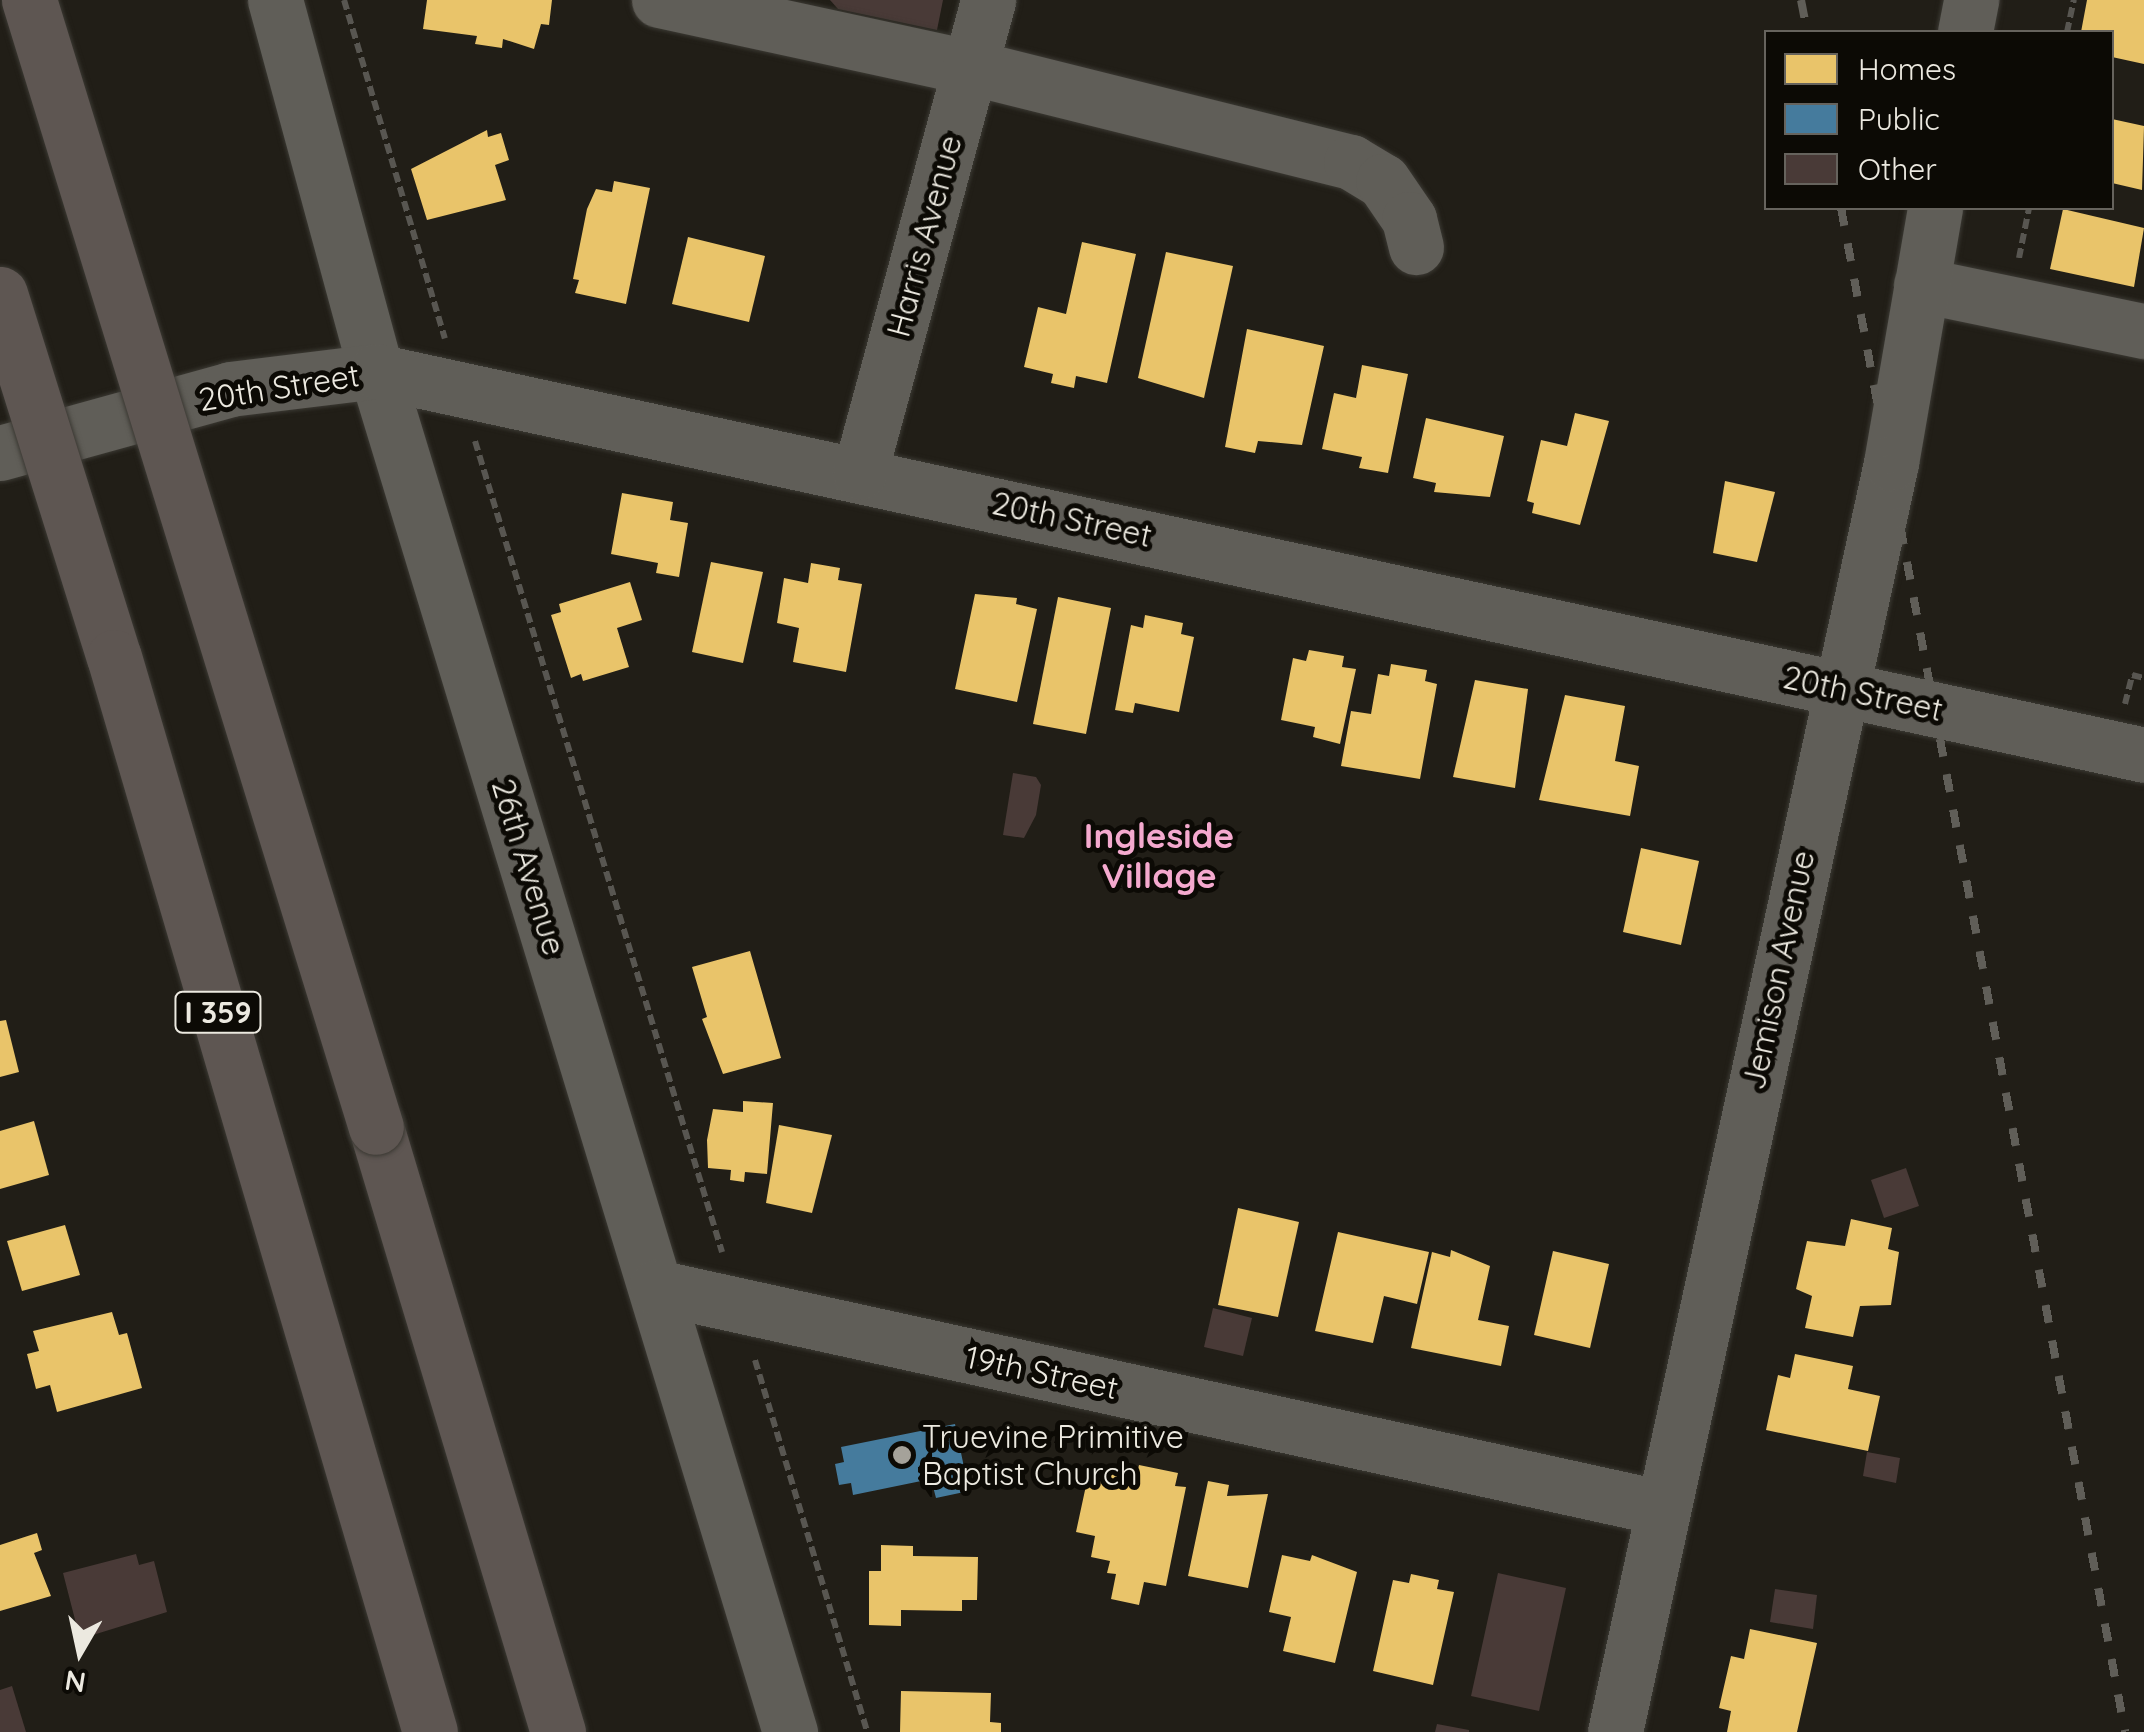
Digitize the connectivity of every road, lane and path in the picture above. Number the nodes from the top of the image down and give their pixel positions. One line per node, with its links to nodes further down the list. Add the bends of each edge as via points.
1 (29, 0): 26 (highway, bridge, via 230,636)
2 (276, 0): 16 (street, 26th Avenue)
3 (344, 0): 17 (path)
4 (659, 0): 10 (street)
5 (988, 0): 10 (street, Harris Avenue)
6 (1971, 0): 8 (street)
7 (2074, 0): 9 (path)
8 (1965, 30)
9 (2066, 30)
10 (970, 67): 12 (street, via 1350,162 1383,181 1409,219); 19 (street, Harris Avenue)
11 (1935, 210): 13 (street, Jemison Avenue)
12 (1416, 247)
13 (1921, 285): 15 (street); 20 (street, Jemison Avenue)
14 (0, 294): 25 (highway, I 359, bridge)
15 (2144, 331)
16 (376, 371): 17 (street, 20th Street); 18 (street, 20th Street, via 230,389); 22 (street, 26th Avenue)
17 (460, 389): 19 (street, 20th Street); 23 (path)
18 (0, 453)
19 (860, 472): 20 (street, 20th Street)
20 (1840, 689): 21 (street, 20th Street); 24 (street, Jemison Avenue)
21 (2144, 755)
22 (656, 1287): 23 (street, 19th Street); 27 (street, 26th Avenue)
23 (738, 1305): 24 (street, 19th Street); 28 (path)
24 (1663, 1508): 29 (street, Jemison Avenue)
25 (430, 1732)
26 (558, 1732)
27 (790, 1732)
28 (867, 1732)
29 (1616, 1732)

